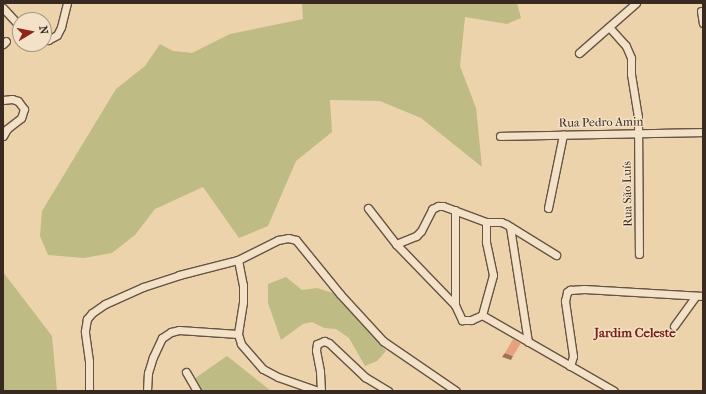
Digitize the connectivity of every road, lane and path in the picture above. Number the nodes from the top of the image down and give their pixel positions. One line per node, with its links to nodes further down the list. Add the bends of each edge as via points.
1 (67, 3): 8 (street, via 61,26)
2 (636, 3): 7 (street)
3 (3, 8): 5 (street)
4 (701, 11): 6 (street)
5 (12, 18)
6 (703, 23)
7 (609, 27): 9 (street); 12 (street, Rua São Luís, via 629,52)
8 (52, 38)
9 (579, 53)
10 (3, 100): 14 (street, via 18,101 24,109 21,118 7,129)
11 (703, 132): 12 (street, Rua Pedro Amin)
12 (638, 133): 13 (street, Rua Pedro Amin); 22 (street, Rua São Luís)
13 (563, 135): 15 (street, Rua Pedro Amin); 17 (street)
14 (3, 136)
15 (500, 136)
16 (368, 208): 21 (street)
17 (548, 208)
18 (456, 210): 19 (street); 21 (street, via 443,206 432,209 416,236); 26 (street)
19 (486, 222): 20 (street, via 501,222); 27 (street, via 486,242 493,275)
20 (510, 227): 23 (street); 30 (street)
21 (396, 244): 26 (street)
22 (639, 254)
23 (556, 255)
24 (238, 260): 29 (street, via 243,285 243,302); 33 (street, via 143,287 105,304 92,313 85,324); 38 (street, via 283,238 296,240 383,341)
25 (699, 296): 28 (street); 31 (street, via 570,290 565,296 573,356)
26 (456, 305): 27 (street, via 462,320 471,320)
27 (482, 315): 30 (street)
28 (674, 326)
29 (238, 334): 34 (street, via 179,330 171,332 162,338 153,357 148,373); 36 (street, via 241,344 263,369)
30 (528, 342): 31 (street)
31 (570, 366): 39 (street)
32 (186, 372): 35 (street)
33 (89, 391)
34 (147, 391)
35 (197, 391)
36 (319, 391): 37 (street, via 320,371 316,350 317,344 324,341 365,377)
37 (388, 391)
38 (456, 391)
39 (614, 391)

